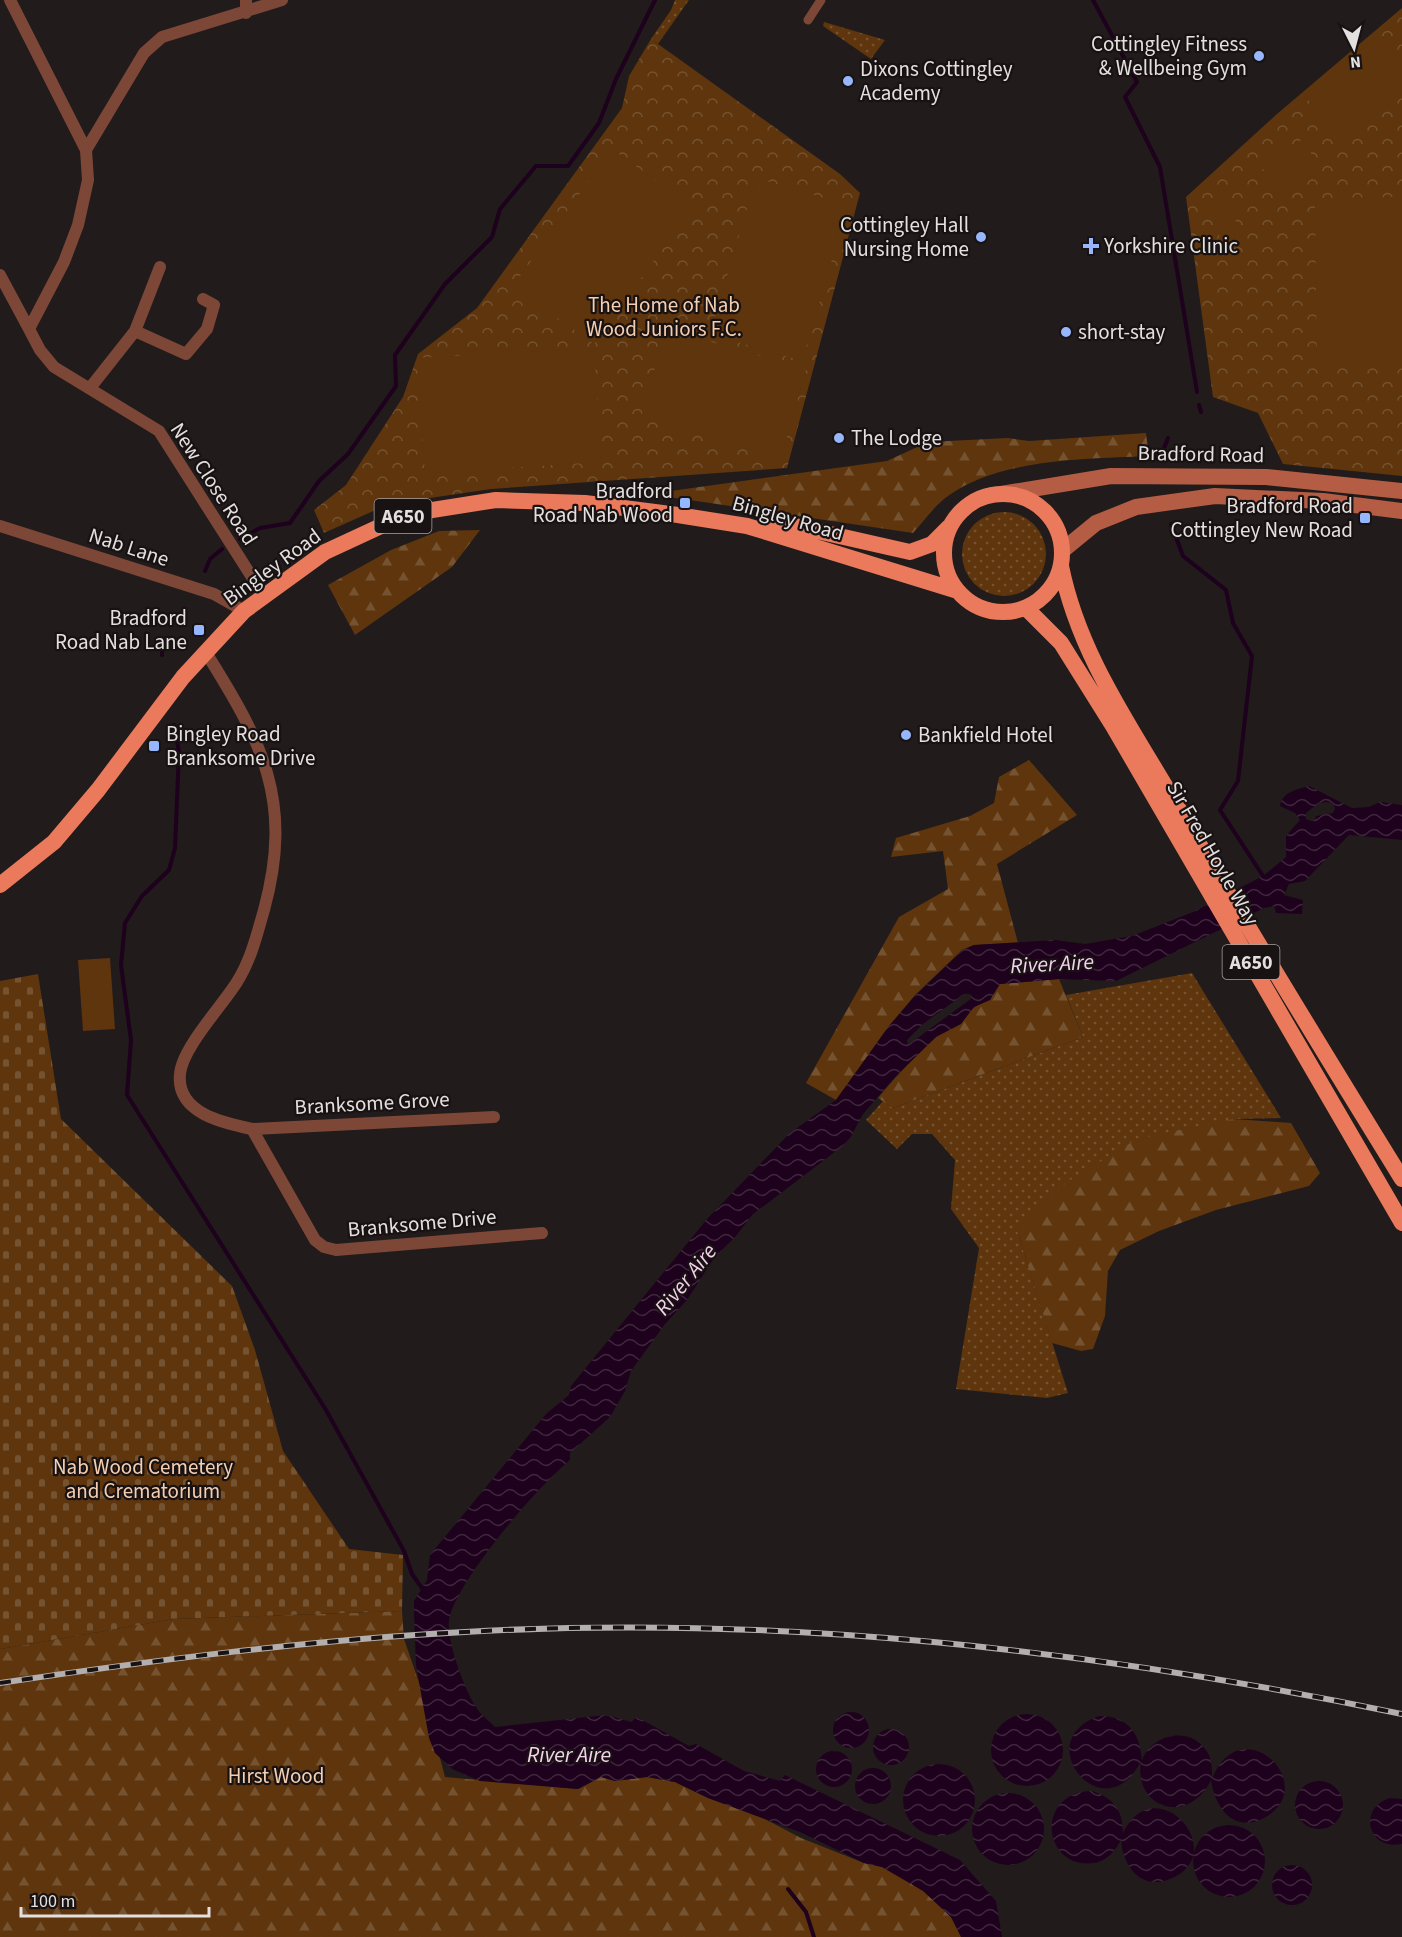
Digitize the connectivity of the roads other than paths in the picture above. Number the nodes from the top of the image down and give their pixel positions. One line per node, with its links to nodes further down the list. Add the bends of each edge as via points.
1 (10, 0): 6 (street)
2 (282, 0): 4 (street)
3 (821, 0): 5 (street)
4 (246, 6): 6 (street, via 162,37 144,53)
5 (808, 20)
6 (86, 150): 10 (street, via 88,180 78,225 64,262)
7 (160, 267): 11 (street)
8 (0, 274): 10 (street, New Close Road)
9 (202, 299): 11 (street, via 214,305 207,329 186,354)
10 (29, 329): 12 (street, New Close Road, via 54,367)
11 (135, 331): 12 (street)
12 (90, 388): 21 (street, New Close Road, via 159,431)
13 (1402, 491): 14 (main road, Bradford Road, via 1266,477 1111,476)
14 (1001, 494): 16 (highway, A650, via 981,498 964,509); 19 (highway, A650, via 1020,496 1050,516 1059,532)
15 (1402, 511): 19 (main road, Bradford Road, via 1323,501 1215,496 1136,507 1096,523)
16 (952, 524): 18 (highway, A650, via 932,544 910,552 795,526); 20 (highway, via 945,540 944,558)
17 (0, 526): 23 (street, Nab Lane, via 214,594)
18 (747, 526): 20 (highway, Bingley Road / A650); 21 (highway, Bingley Road / A650, via 585,503 496,500 407,514 325,552)
19 (1062, 558): 22 (highway, via 1048,591); 25 (highway, Sir Fred Hoyle Way / A650, via 1070,606)
20 (958, 591): 22 (highway, A650, via 989,611)
21 (264, 596): 23 (highway, Bingley Road / A650)
22 (1026, 608): 25 (highway, Sir Fred Hoyle Way / A650, via 1060,643)
23 (244, 611): 24 (highway, Bingley Road / A650)
24 (205, 651): 26 (highway, Bingley Road / A650, via 54,842); 28 (street, via 241,709 261,758 273,793 276,853 255,944 239,980 186,1052 179,1075 193,1107 222,1123)
25 (1120, 723): 29 (highway, Sir Fred Hoyle Way / A650); 30 (highway, Sir Fred Hoyle Way / A650)
26 (0, 885)
27 (494, 1117): 28 (street, Branksome Grove)
28 (252, 1129): 31 (street, Branksome Drive, via 315,1240 324,1247 336,1250)
29 (1402, 1179)
30 (1402, 1222)
31 (542, 1233)

